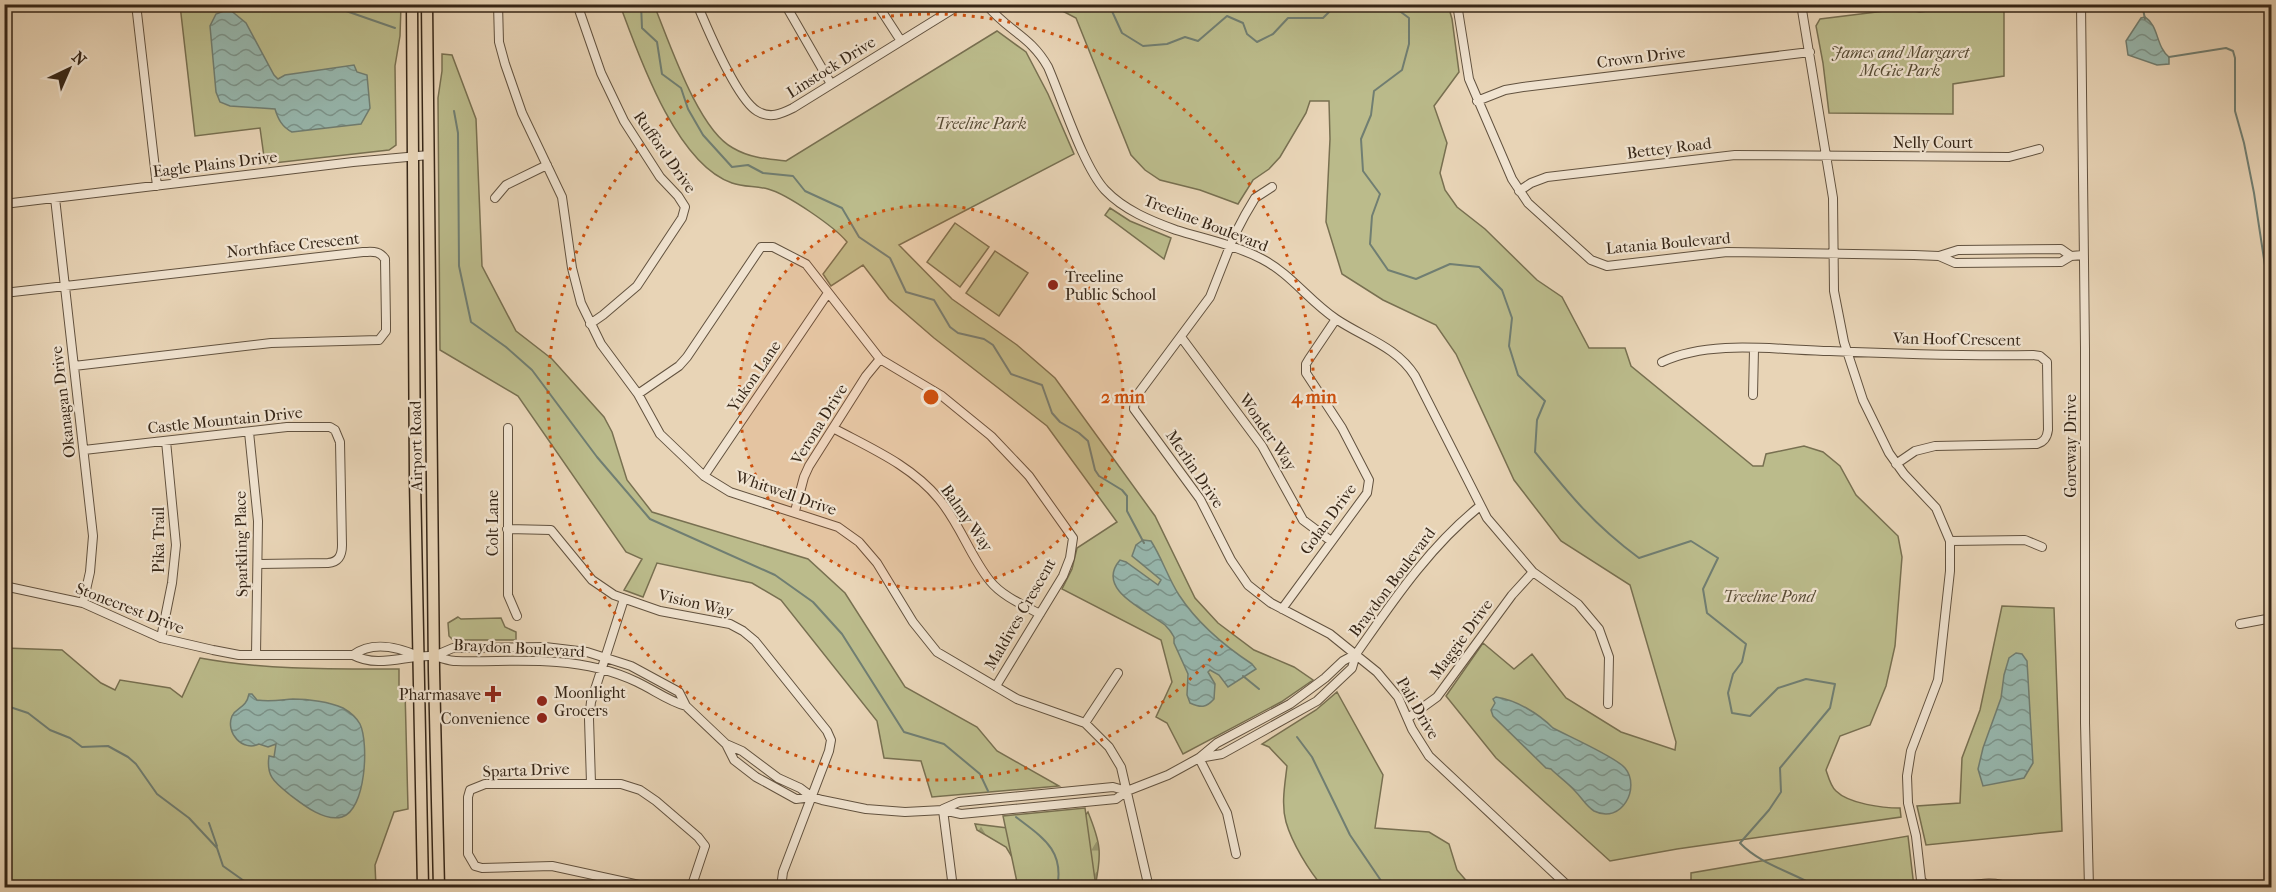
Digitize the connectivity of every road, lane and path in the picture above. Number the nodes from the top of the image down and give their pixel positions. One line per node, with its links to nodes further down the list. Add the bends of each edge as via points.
1 (136, 4): 24 (street)
2 (412, 4): 22 (main road, Airport Road)
3 (427, 4): 20 (main road, Airport Road)
4 (498, 4): 23 (street, Whitwell Drive, via 499,42 505,64 522,113)
5 (577, 4): 37 (street, Rufford Drive, via 601,73 624,121 660,177 685,207 682,218 637,286)
6 (697, 4): 17 (street, Linstock Drive, via 727,69 758,112 772,116 783,113)
7 (785, 4): 17 (street)
8 (877, 4): 15 (street)
9 (961, 4): 15 (street, Linstock Drive)
10 (986, 4): 30 (street, Treeline Boulevard, via 1002,23 1039,51 1090,169 1105,190 1136,213)
11 (1469, 4): 14 (street)
12 (1801, 4): 16 (street)
13 (2081, 4): 32 (street, Goreway Drive)
14 (1457, 6): 18 (street, Latania Boulevard, via 1468,79)
15 (901, 41): 17 (street, Linstock Drive)
16 (1810, 52): 18 (street, Crown Drive, via 1523,87); 21 (street)
17 (831, 84)
18 (1477, 101): 26 (street, Latania Boulevard)
19 (2039, 149): 21 (street, Nelly Court, via 2009,157)
20 (429, 154): 22 (street, Eagle Plains Drive); 76 (main road, Airport Road)
21 (1827, 155): 26 (street, Bettey Road, via 1735,155 1589,172 1542,178); 31 (street)
22 (412, 156): 24 (street, Eagle Plains Drive); 75 (main road, Airport Road)
23 (547, 165): 28 (street, via 506,185); 37 (street, Whitwell Drive, via 562,197 575,280)
24 (157, 186): 27 (street, Eagle Plains Drive)
25 (1272, 187): 30 (street, Merlin Drive, via 1255,198)
26 (1519, 191): 31 (street, Latania Boulevard, via 1572,243 1604,266 1727,252)
27 (55, 198): 29 (street, Eagle Plains Drive); 33 (street, Okanagan Drive)
28 (495, 198)
29 (4, 204)
30 (1230, 246): 36 (street, Treeline Boulevard, via 1279,269); 38 (street, Merlin Drive, via 1213,291)
31 (1834, 253): 32 (street, Latania Boulevard, via 1940,256 1955,263 2061,262); 40 (street, via 1836,304)
32 (2083, 255): 102 (street, Goreway Drive)
33 (65, 286): 34 (street); 43 (street, Okanagan Drive); 43 (street, Northface Crescent, via 363,252 381,253 385,266 386,331 379,340 271,343)
34 (4, 293)
35 (828, 293): 41 (street, Maldives Crescent); 44 (street, Maldives Crescent, via 799,259 773,248 761,248 687,357); 52 (street, Yukon Lane)
36 (1336, 319): 53 (street, Treeline Boulevard, via 1388,347 1409,367); 57 (street, Golan Drive, via 1306,364 1306,373 1347,436 1370,486)
37 (590, 324): 44 (street, Whitwell Drive)
38 (1181, 337): 57 (street, Wonder Way, via 1262,446 1303,520); 66 (street, Merlin Drive, via 1135,398 1134,409 1200,500 1242,578)
39 (1754, 349): 40 (street); 42 (street, via 1680,354); 45 (street)
40 (1848, 352): 51 (street, via 1866,408); 51 (street, Van Hoof Crescent, via 2033,355 2047,362 2048,430 2042,442 1935,446 1915,451)
41 (880, 359): 47 (street, Verona Drive); 67 (street, Maldives Crescent, via 942,396 991,436 1029,476 1068,530 1073,538 1070,558)
42 (1662, 362)
43 (74, 366): 50 (street, Okanagan Drive)
44 (638, 394): 52 (street, Whitwell Drive, via 660,434)
45 (1753, 395)
46 (508, 428): 56 (street, Colt Lane)
47 (833, 428): 54 (street, Verona Drive, via 804,477); 67 (street, Balmy Way, via 894,460 939,498 991,582)
48 (249, 432): 49 (street, Castle Mountain Drive); 61 (street, Sparkling Place); 61 (street, Castle Mountain Drive, via 287,427 330,428 339,434 340,442 340,557 332,563)
49 (166, 441): 50 (street, Castle Mountain Drive); 71 (street, Pika Trail, via 176,545)
50 (84, 450): 65 (street, Okanagan Drive, via 93,547)
51 (1896, 464): 58 (street, via 1936,508)
52 (704, 476): 54 (street, Whitwell Drive, via 730,492)
53 (1480, 506): 62 (street, Treeline Boulevard); 72 (street, Braydon Boulevard, via 1428,555)
54 (795, 512): 80 (street, Whitwell Drive, via 838,527 859,542 937,652)
55 (4, 513): 60 (street)
56 (507, 530): 64 (street, Vision Way, via 551,530 592,580); 68 (street, Colt Lane, via 508,595)
57 (1331, 541): 66 (street, Golan Drive)
58 (1950, 542): 59 (street, via 2025,540); 99 (street, via 1938,680 1911,751 1907,776 1921,880)
59 (2042, 547)
60 (4, 561)
61 (259, 564): 73 (street, Sparkling Place)
62 (1533, 572): 81 (street, Treeline Boulevard, via 1578,604 1599,629 1609,657); 83 (street, Maggie Drive, via 1437,697)
63 (4, 586): 65 (street, Stonecrest Drive)
64 (624, 599): 77 (street); 88 (street, Vision Way, via 660,611 729,624 755,641 830,736 829,751)
65 (82, 603): 71 (street, Stonecrest Drive)
66 (1282, 609): 72 (street, Pali Drive, via 1321,629)
67 (1040, 614): 80 (street, Maldives Crescent)
68 (517, 616)
69 (2271, 618): 70 (street)
70 (2240, 624)
71 (161, 638): 73 (street, Stonecrest Drive, via 230,654)
72 (1356, 654): 83 (street, Pali Drive, via 1390,686); 85 (street, Braydon Boulevard, via 1300,697 1217,743); 85 (street, Braydon Boulevard, via 1352,668 1317,701 1222,754)
73 (256, 655): 74 (street, Stonecrest Drive)
74 (353, 655): 75 (street, Stonecrest Drive, via 364,661); 75 (street, Stonecrest Drive, via 363,648 398,647)
75 (418, 656): 76 (street, Stonecrest Drive); 91 (main road, Airport Road)
76 (434, 656): 77 (street, Braydon Boulevard, via 453,648 526,647); 78 (street, Braydon Boulevard, via 452,661 554,661); 92 (main road, Airport Road)
77 (605, 657): 78 (street); 82 (street, Braydon Boulevard, via 670,686 679,692)
78 (601, 669): 82 (street, Braydon Boulevard); 86 (street, via 589,719)
79 (1118, 673): 84 (street)
80 (996, 686): 84 (street, Whitwell Drive, via 1026,703)
81 (1608, 704)
82 (686, 706): 88 (street, Braydon Boulevard, via 726,744)
83 (1408, 718): 98 (street, Pali Drive, via 1421,746 1438,766)
84 (1085, 723): 87 (street, Whitwell Drive, via 1116,756)
85 (1199, 758): 87 (street, Braydon Boulevard); 90 (street, via 1227,813)
86 (591, 783): 93 (street, Sparta Drive, via 475,786 468,797 471,862 482,868 552,866); 94 (street, Sparta Drive, via 640,790 698,837 705,850)
87 (1127, 791): 89 (street, Braydon Boulevard, via 1113,787 959,802); 89 (street, Braydon Boulevard, via 1116,799 961,814); 97 (street, Whitwell Drive)
88 (812, 797): 89 (street, Braydon Boulevard, via 866,809); 95 (street, via 783,872)
89 (943, 810): 96 (street)
90 (1236, 854)
91 (423, 888)
92 (439, 888)
93 (653, 888)
94 (691, 888)
95 (781, 888)
96 (952, 888)
97 (1149, 888)
98 (1570, 888)
99 (1928, 888)
100 (1954, 888): 101 (street, via 2002,884)
101 (2009, 888)
102 (2089, 888)

